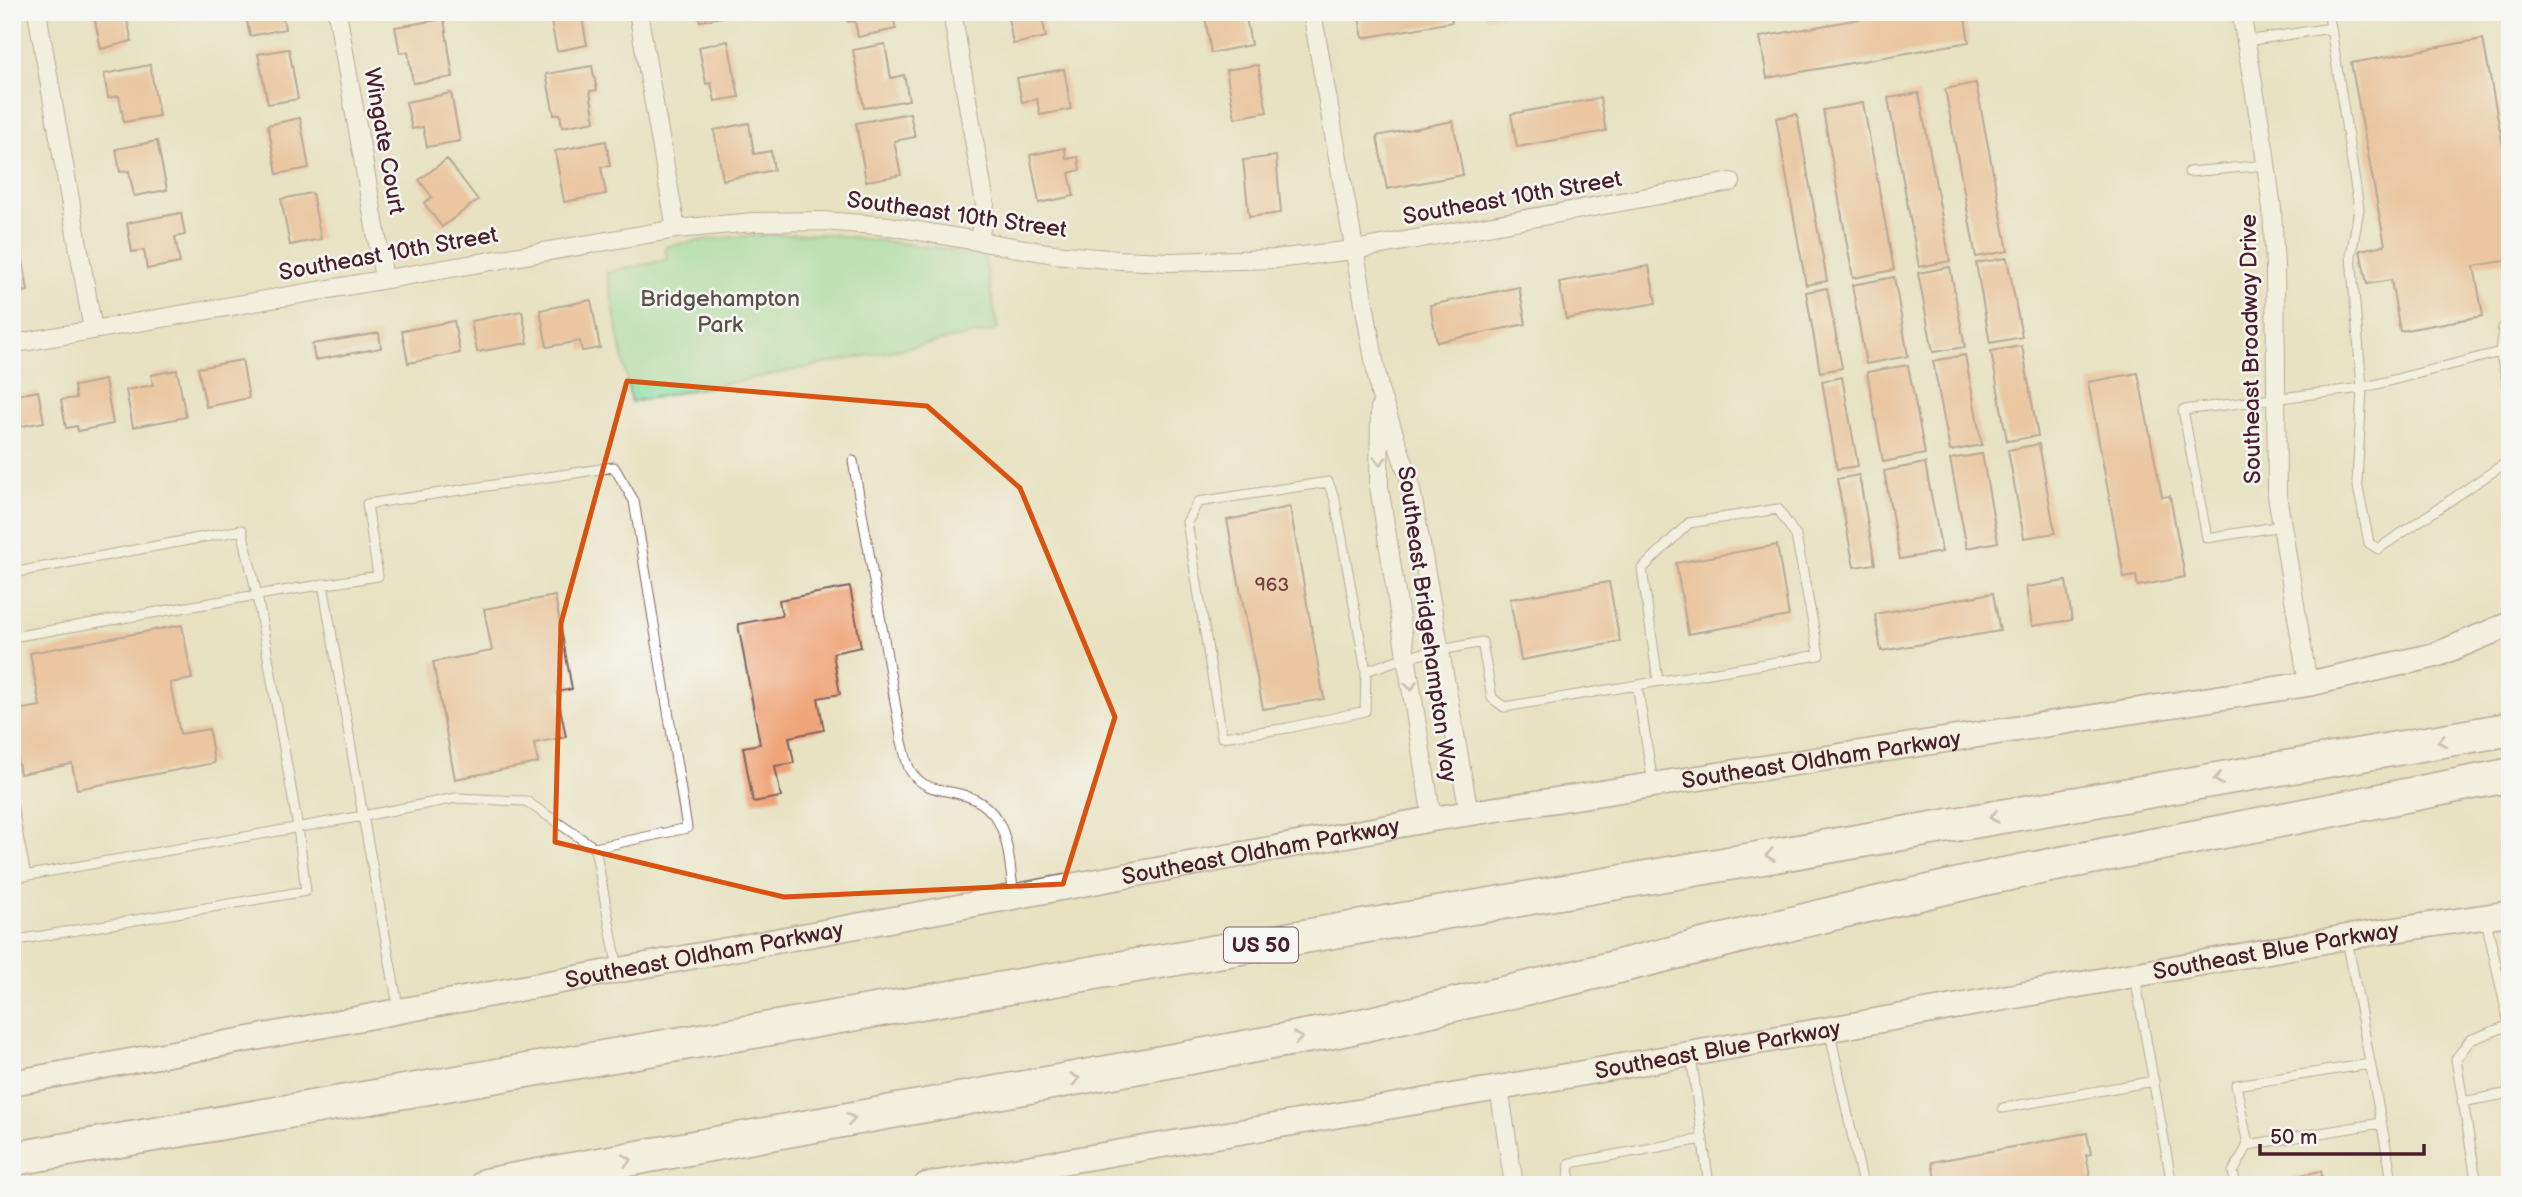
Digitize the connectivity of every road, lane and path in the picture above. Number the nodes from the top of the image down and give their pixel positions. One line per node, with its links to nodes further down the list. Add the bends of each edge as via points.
1 (37, 12): 18 (street)
2 (337, 12): 16 (street, Wingate Court)
3 (638, 12): 13 (street)
4 (951, 12): 14 (street, via 985,204)
5 (1312, 12): 15 (street, Southeast Bridgehampton Way)
6 (2241, 12): 9 (street, Southeast Broadway Drive)
7 (2328, 12): 8 (lane)
8 (2331, 28): 9 (lane); 21 (lane, via 2359,209 2351,256)
9 (2246, 41): 10 (street, Southeast Broadway Drive)
10 (2267, 165): 11 (lane); 24 (street, Southeast Broadway Drive, via 2275,267)
11 (2189, 172)
12 (1731, 182): 15 (street, Southeast 10th Street)
13 (676, 229): 14 (street, Southeast 10th Street, via 822,221 889,226); 16 (street, Southeast 10th Street)
14 (979, 241): 15 (street, Southeast 10th Street, via 1054,254 1170,262 1275,259)
15 (1354, 250): 22 (street, Southeast Bridgehampton Way)
16 (384, 278): 18 (street, Southeast 10th Street)
17 (2510, 320): 20 (lane, via 2503,328)
18 (93, 330): 19 (street, Southeast 10th Street)
19 (12, 344)
20 (2500, 352): 21 (lane); 23 (lane)
21 (2362, 388): 24 (lane); 26 (lane, via 2357,482 2369,543 2378,549)
22 (1380, 393): 33 (street, Southeast Bridgehampton Way, via 1409,478); 34 (street, Southeast Bridgehampton Way, one-way to 34, via 1379,486)
23 (2510, 393)
24 (2275, 400): 27 (street, Southeast Broadway Drive); 27 (lane, via 2183,410 2207,538)
25 (853, 461): 50 (lane, via 911,772 924,785 967,794 985,804 1004,834)
26 (2508, 465)
27 (2282, 526): 37 (street, Southeast Broadway Drive)
28 (12, 573): 30 (lane, via 242,530)
29 (323, 584): 30 (lane); 44 (lane); 47 (lane, via 377,576 367,504 614,467 634,501 687,828)
30 (257, 595): 32 (lane); 46 (lane)
31 (2510, 624): 37 (street, Southeast Oldham Parkway, via 2436,655)
32 (12, 637)
33 (1440, 650): 34 (lane); 38 (lane, via 1482,642 1492,698 1504,707); 43 (street, Southeast Bridgehampton Way)
34 (1406, 657): 35 (lane); 45 (street, Southeast Bridgehampton Way, one-way to 45)
35 (1366, 671): 35 (lane, via 1365,710 1222,737 1187,522 1198,502 1328,481)
36 (1658, 681): 36 (lane, via 1819,654 1796,536 1778,509 1689,523 1642,569); 38 (lane)
37 (2308, 684): 41 (street, Southeast Oldham Parkway)
38 (1637, 685): 41 (lane)
39 (2510, 729): 71 (highway, US 50, one-way to 71)
40 (2510, 775): 72 (highway, one-way to 40, via 1341,1030 1992,877)
41 (1653, 785): 43 (street, Southeast Oldham Parkway)
42 (12, 804): 48 (lane)
43 (1469, 813): 45 (street, Southeast Oldham Parkway)
44 (363, 816): 46 (lane); 47 (lane, via 456,798 526,801); 57 (lane)
45 (1432, 819): 50 (street, Southeast Oldham Parkway)
46 (298, 828): 48 (lane); 54 (lane, via 306,891)
47 (595, 848): 55 (lane)
48 (26, 876): 49 (lane)
49 (12, 878)
50 (1014, 897): 55 (street, Southeast Oldham Parkway)
51 (2510, 913): 52 (street, Southeast Blue Parkway)
52 (2485, 917): 53 (street, Southeast Blue Parkway); 58 (lane)
53 (2347, 937): 56 (street, Southeast Blue Parkway); 61 (lane)
54 (12, 941)
55 (618, 970): 57 (street, Southeast Oldham Parkway)
56 (2135, 975): 59 (street, Southeast Blue Parkway); 62 (lane)
57 (399, 1011): 63 (street, Southeast Oldham Parkway)
58 (2510, 1026): 66 (lane, via 2470,1040 2456,1059)
59 (1829, 1029): 60 (street, Southeast Blue Parkway); 77 (lane)
60 (1691, 1054): 64 (street, Southeast Blue Parkway); 69 (lane)
61 (2370, 1064): 68 (lane); 70 (lane, via 2236,1085)
62 (2154, 1081): 67 (lane); 78 (lane)
63 (12, 1083)
64 (1499, 1088): 73 (street, Southeast Blue Parkway); 74 (street)
65 (2510, 1093): 66 (lane)
66 (2462, 1102): 81 (lane)
67 (2003, 1108)
68 (2381, 1123): 70 (lane); 80 (lane)
69 (1703, 1139): 75 (lane, via 1570,1163); 76 (lane)
70 (2248, 1145): 79 (lane, via 2234,1172)
71 (12, 1159)
72 (487, 1185)
73 (926, 1185)
74 (1514, 1185)
75 (1569, 1185)
76 (1709, 1185)
77 (1863, 1185)
78 (2172, 1185)
79 (2236, 1185)
80 (2393, 1185)
81 (2477, 1185)

